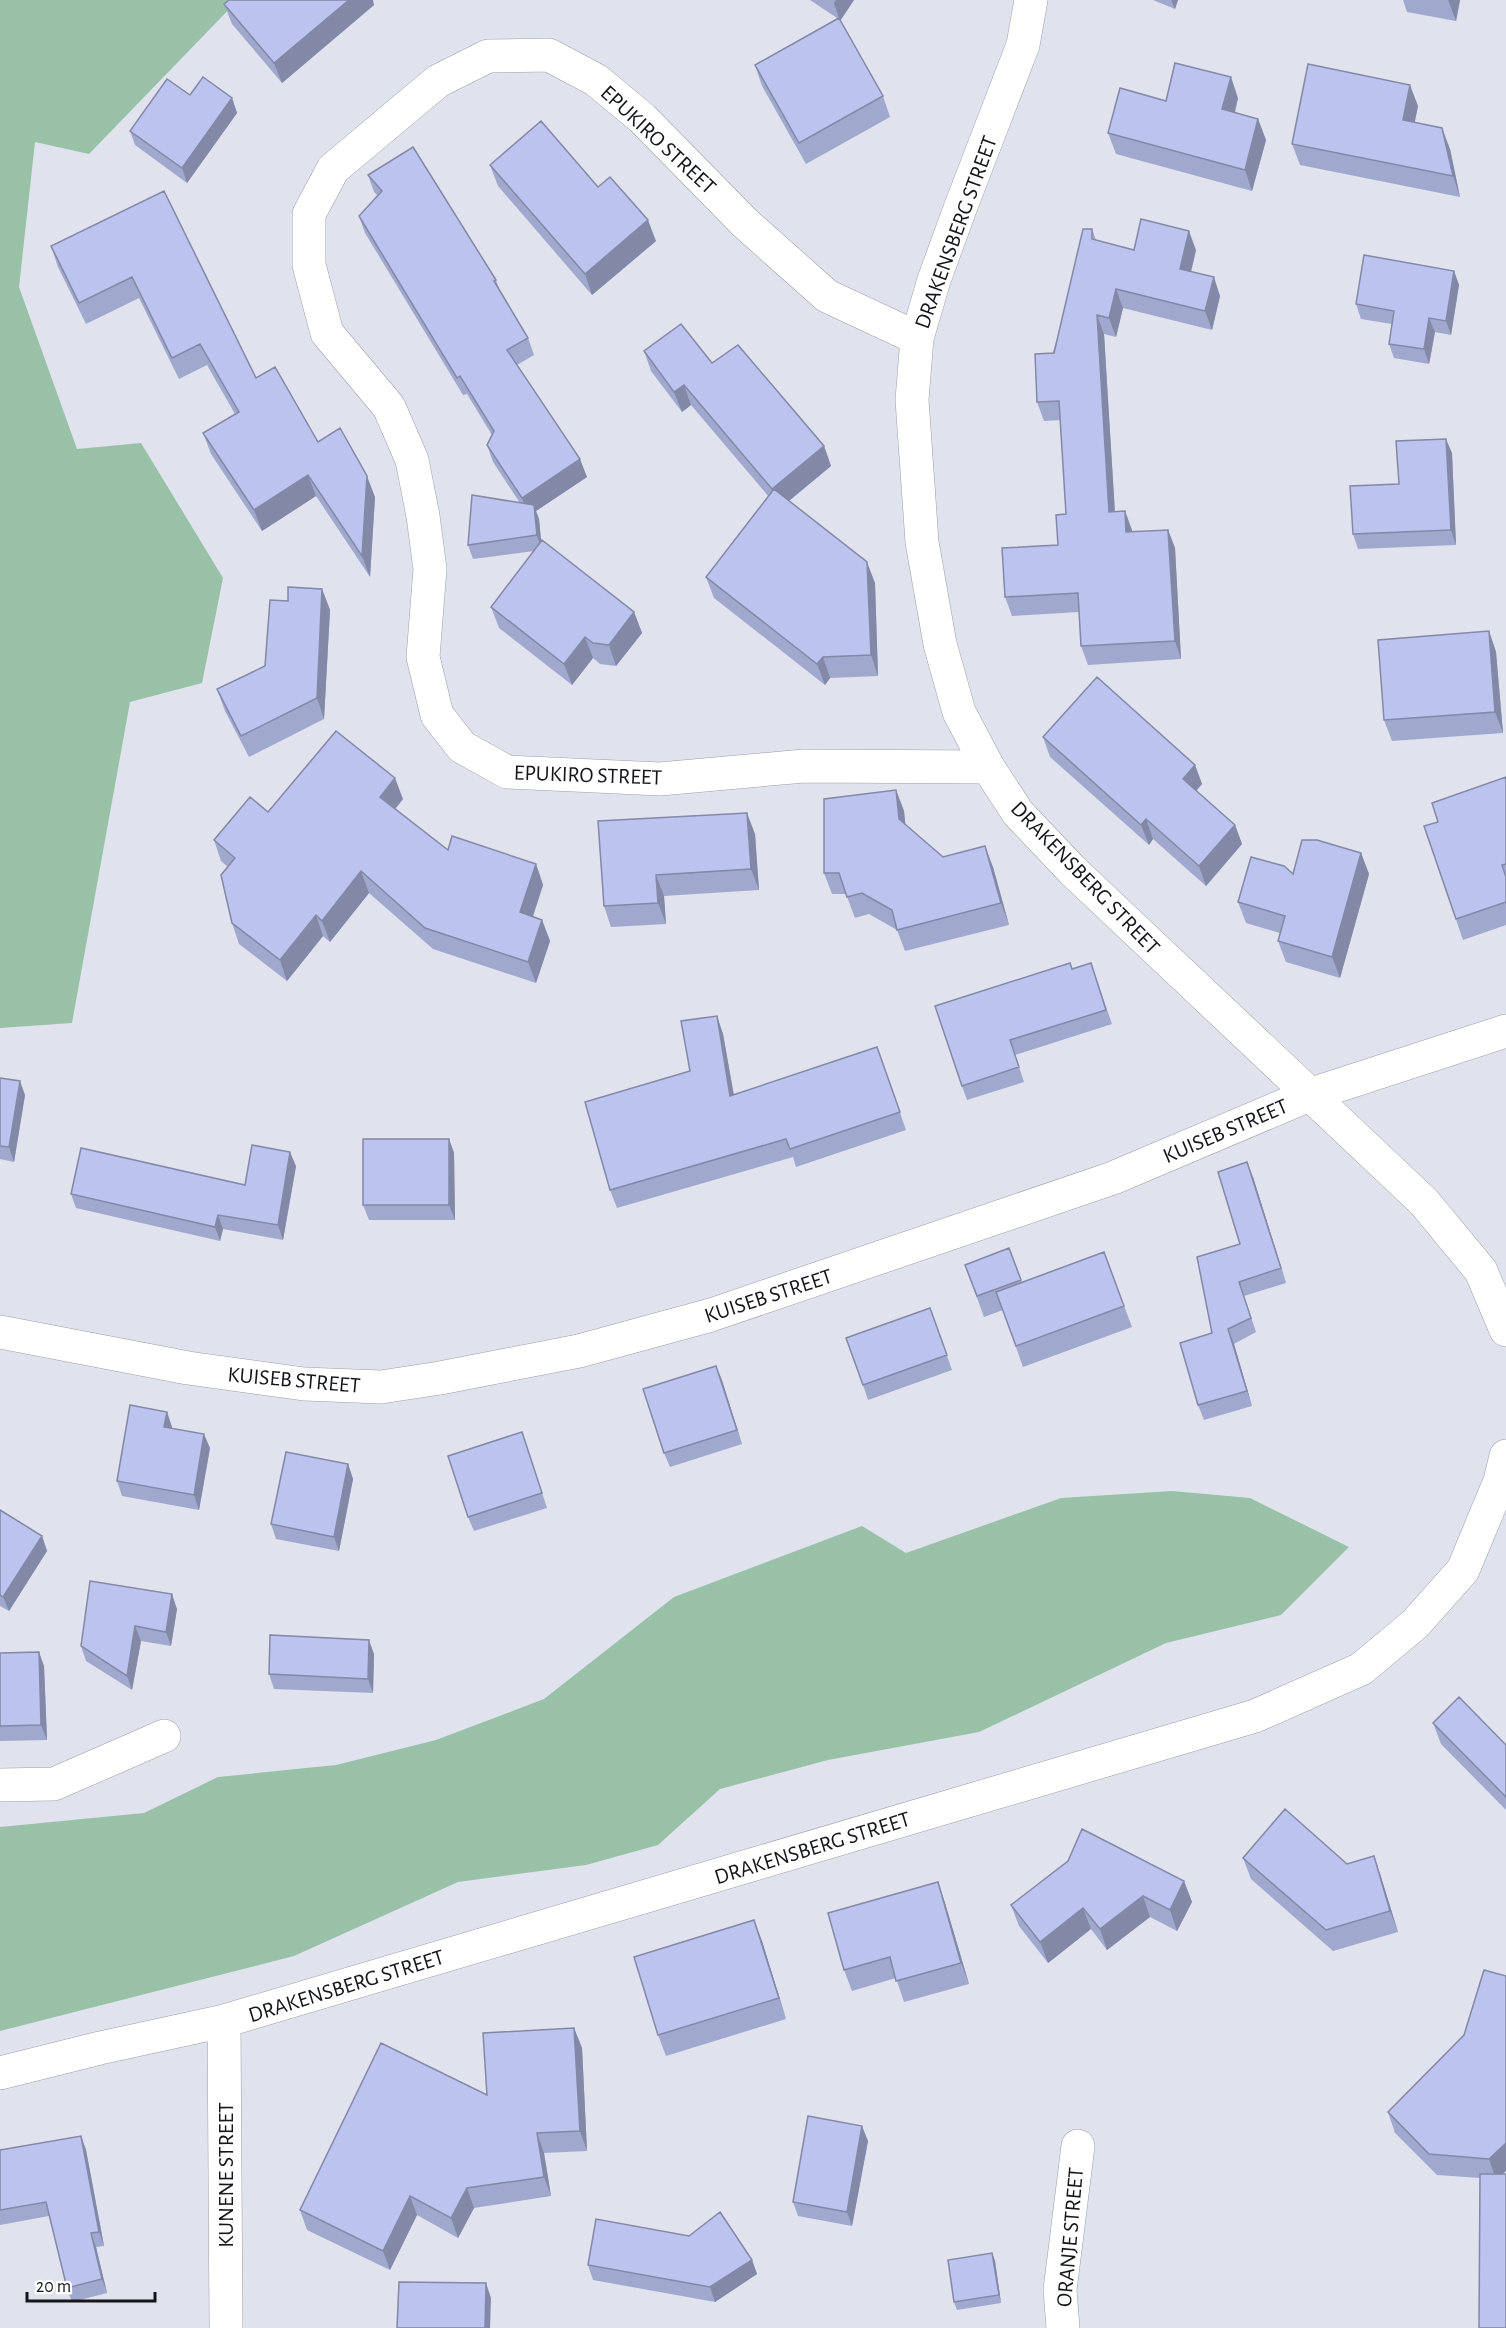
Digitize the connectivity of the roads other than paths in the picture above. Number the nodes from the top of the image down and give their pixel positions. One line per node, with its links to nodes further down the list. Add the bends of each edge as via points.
1 (1031, 0): 2 (street, DRAKENSBERG STREET, via 1023,45 961,206)
2 (917, 338): 3 (street, DRAKENSBERG STREET, via 912,400 922,542 940,644 959,712); 3 (street, EPUKIRO STREET, via 827,296 745,223 642,118 596,80 549,55 489,56 438,81 333,169 309,214 309,265 327,333 388,407 412,460 430,569 423,657 437,715 462,747 507,772 660,779 804,766)
3 (988, 767): 5 (street, DRAKENSBERG STREET, via 1018,813 1073,871)
4 (1506, 1031): 5 (street, KUISEB STREET)
5 (1309, 1095): 6 (street, DRAKENSBERG STREET, via 1431,1211 1481,1271); 7 (street, KUISEB STREET, via 1113,1178 711,1315 579,1351 440,1378 381,1387 304,1384 188,1368)
6 (1506, 1330)
7 (0, 1332)
8 (1506, 1456): 11 (street, DRAKENSBERG STREET, via 1500,1481 1463,1570 1415,1623 1361,1669 1255,1716)
9 (164, 1736): 10 (street, via 54,1784)
10 (0, 1785)
11 (224, 2021): 12 (street, DRAKENSBERG STREET); 14 (street, KUNENE STREET)
12 (0, 2073)
13 (1078, 2146): 15 (street, ORANJE STREET, via 1060,2290)
14 (226, 2328)
15 (1063, 2328)

